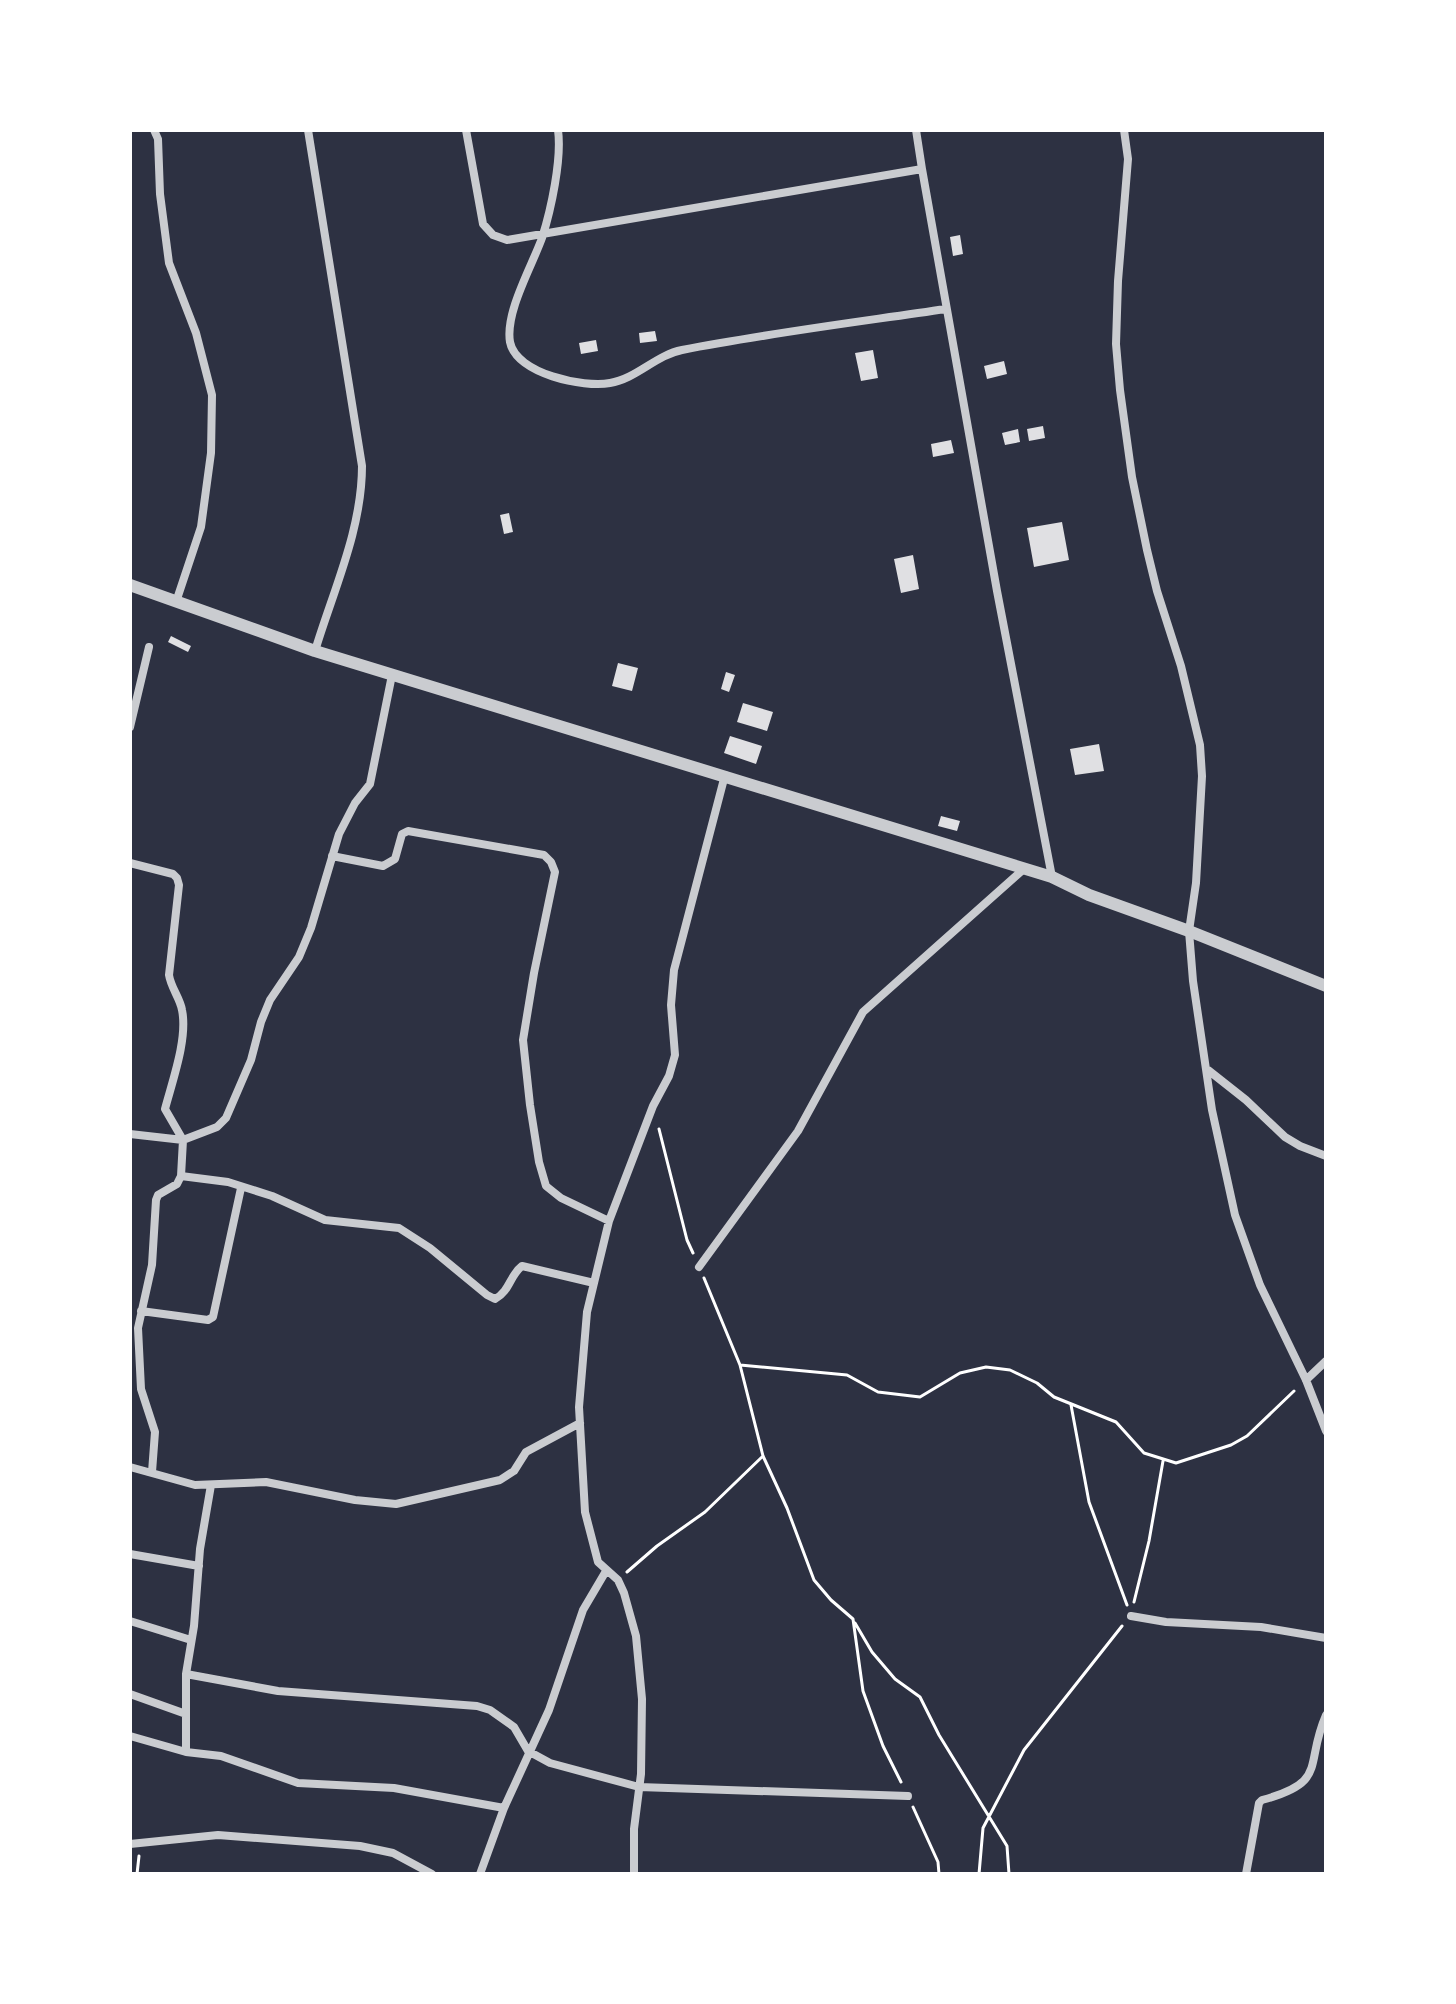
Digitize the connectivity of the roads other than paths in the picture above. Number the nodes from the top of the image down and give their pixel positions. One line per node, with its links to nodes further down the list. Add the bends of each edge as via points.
1 (154, 130): 11 (street, via 169,263 212,395 201,527)
2 (308, 130): 13 (street, via 362,466 362,492 350,541)
3 (466, 130): 8 (street, via 483,224 507,240)
4 (558, 130): 8 (street, via 556,174)
5 (916, 130): 7 (street)
6 (1124, 130): 21 (street, via 1128,159 1116,344 1120,390 1147,550 1200,745 1196,883)
7 (922, 169): 8 (street); 9 (street)
8 (543, 235): 9 (street, via 513,312 510,343 532,367 573,384 611,383 677,351)
9 (946, 309): 20 (street)
10 (130, 585): 11 (street)
11 (176, 602): 13 (street)
12 (149, 647): 15 (street)
13 (315, 651): 14 (street)
14 (392, 675): 16 (street); 17 (street, via 370,784 355,803)
15 (130, 727)
16 (725, 775): 19 (street); 29 (street, via 674,970 675,1055)
17 (332, 856): 25 (street, via 305,943 265,1011 226,1118); 29 (street, via 388,864 408,831 544,855 551,862 555,872 523,1040 534,1134 546,1186)
18 (130, 863): 25 (street, via 169,873 179,881 169,975 182,1027 165,1109)
19 (1025, 868): 20 (street); 30 (street, via 863,1012 798,1131)
20 (1052, 877): 21 (street)
21 (1189, 931): 22 (street); 23 (street)
22 (1326, 986)
23 (1208, 1070): 26 (street, via 1285,1137); 34 (street, via 1215,1131 1235,1215 1270,1310)
24 (130, 1134): 25 (street)
25 (183, 1140): 27 (street)
26 (1326, 1156)
27 (181, 1176): 28 (street); 32 (street, via 156,1200 152,1265)
28 (241, 1188): 31 (street, via 325,1220 399,1228 495,1299 505,1294 522,1266); 32 (street, via 213,1317)
29 (609, 1221): 31 (street)
30 (699, 1267)
31 (594, 1283): 35 (street, via 587,1312)
32 (141, 1311): 38 (street, via 141,1389 155,1432)
33 (1326, 1361): 34 (street)
34 (1306, 1380): 36 (street)
35 (580, 1423): 39 (street, via 526,1452 514,1471 500,1480 411,1502 355,1500 266,1482); 42 (street, via 585,1512 598,1562)
36 (1326, 1431)
37 (130, 1467): 38 (street)
38 (152, 1472): 39 (street)
39 (211, 1485): 41 (street)
40 (130, 1554): 41 (street)
41 (199, 1566): 46 (street)
42 (606, 1571): 52 (street, via 583,1610 549,1710); 54 (street, via 618,1580 636,1636 642,1699)
43 (1131, 1616): 45 (street)
44 (130, 1621): 46 (street)
45 (1326, 1638)
46 (191, 1640): 47 (street)
47 (186, 1674): 49 (street); 52 (street, via 278,1691 477,1706 514,1727)
48 (130, 1694): 49 (street)
49 (186, 1714): 53 (street)
50 (1326, 1715): 61 (street, via 1309,1777 1298,1788 1259,1803)
51 (130, 1736): 53 (street)
52 (528, 1751): 54 (street, via 550,1763); 56 (street)
53 (186, 1752): 56 (street, via 230,1759 298,1783 394,1788)
54 (639, 1787): 55 (street); 60 (street)
55 (908, 1796)
56 (504, 1808): 59 (street)
57 (130, 1844): 58 (street, via 218,1835 360,1846 393,1853)
58 (432, 1874)
59 (480, 1874)
60 (634, 1874)
61 (1246, 1874)

